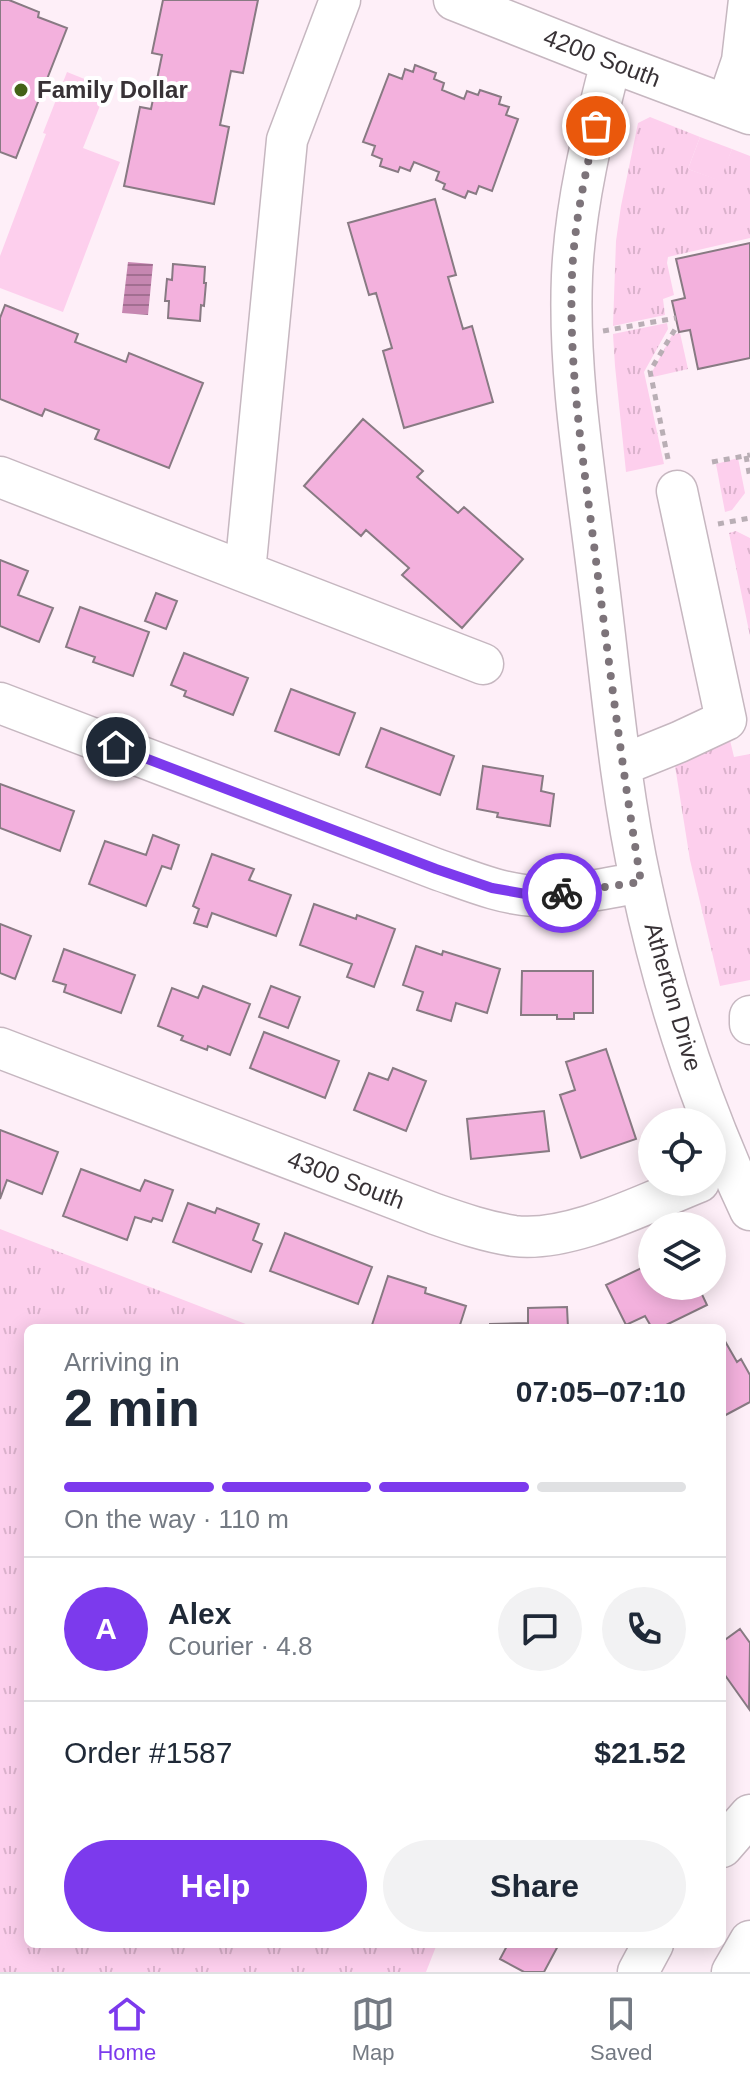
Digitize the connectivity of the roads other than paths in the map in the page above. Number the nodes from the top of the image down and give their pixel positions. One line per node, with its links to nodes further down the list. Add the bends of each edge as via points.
1 (340, 0): 8 (street, via 287,140)
2 (454, 0): 4 (street, 4200 South)
3 (749, 0): 5 (street)
4 (611, 62): 5 (street, 4200 South); 12 (street, Atherton Drive, via 584,184 572,313 576,394)
5 (738, 110)
6 (0, 477): 8 (street)
7 (674, 480): 11 (street)
8 (245, 572): 9 (street)
9 (483, 664)
10 (0, 703): 13 (street, via 492,888 537,896)
11 (738, 718): 12 (street)
12 (622, 765): 13 (street, Atherton Drive)
13 (641, 882): 17 (street, Atherton Drive)
14 (750, 1016): 15 (street)
15 (750, 1024)
16 (0, 1048): 19 (street, 4300 South, via 475,1227 544,1236 572,1231)
17 (704, 1108)
18 (726, 1187): 20 (street, Atherton Drive)
19 (662, 1196)
20 (750, 1210)
21 (750, 1815): 22 (street)
22 (726, 1842)
23 (750, 1941): 26 (street)
24 (651, 1948): 25 (street)
25 (638, 1972)
26 (732, 1972)

